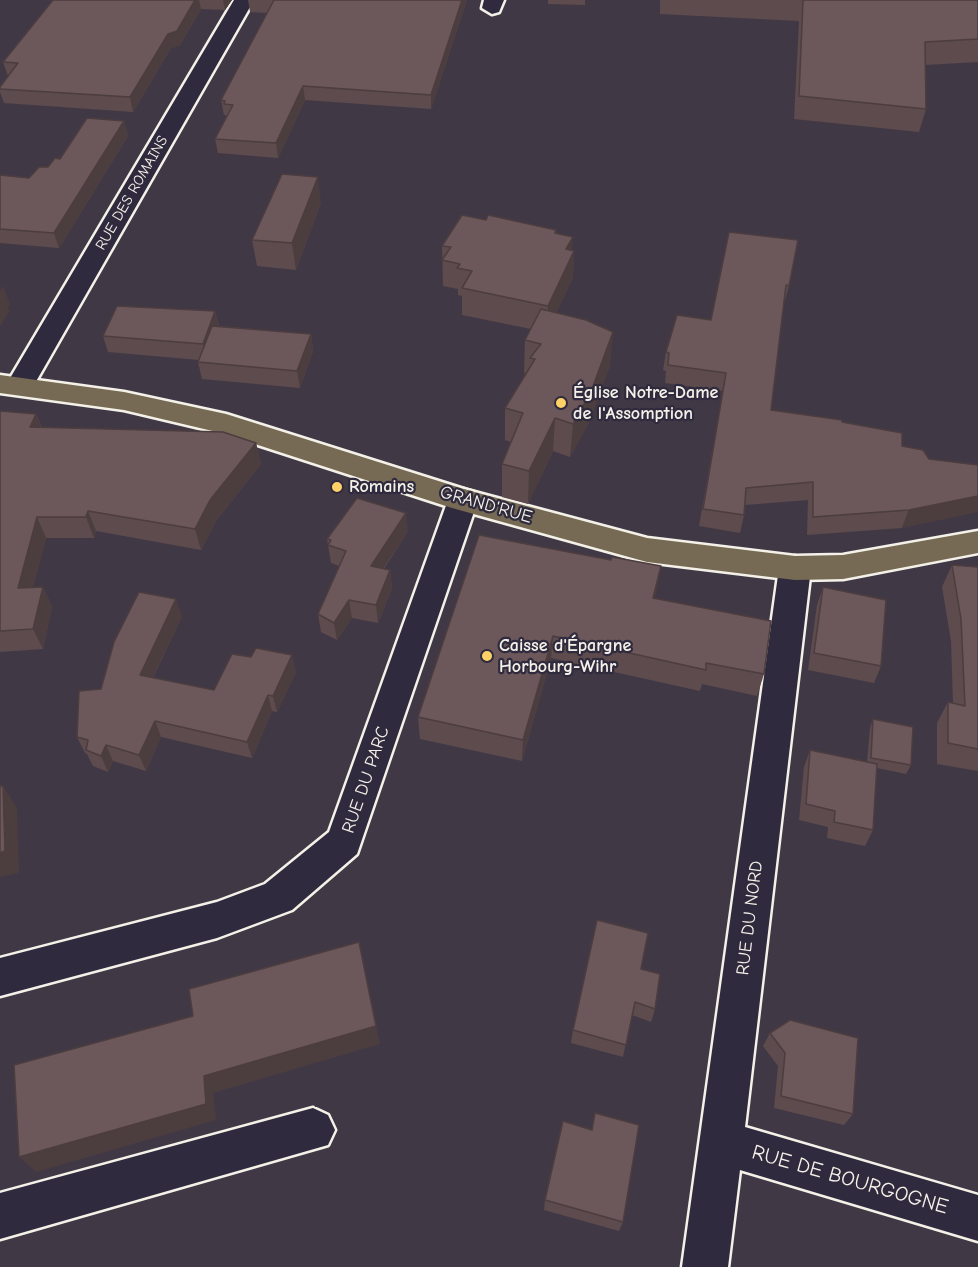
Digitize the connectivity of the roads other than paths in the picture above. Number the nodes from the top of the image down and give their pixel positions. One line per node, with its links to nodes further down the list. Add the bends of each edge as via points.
1 (243, 0): 2 (street, RUE DES ROMAINS)
2 (10, 384): 3 (main road, GRAND'RUE, via 124,401 226,424)
3 (463, 500): 5 (main road, GRAND'RUE, via 647,550); 6 (street, RUE DU PARC, via 344,842 278,897 216,920)
4 (978, 542): 5 (main road, GRAND'RUE, via 843,567)
5 (795, 568): 8 (street, RUE DU NORD)
6 (0, 977)
7 (314, 1130): 9 (street)
8 (721, 1142): 10 (street, RUE DE BOURGOGNE); 11 (street, RUE DU NORD)
9 (0, 1216)
10 (978, 1218)
11 (705, 1267)

